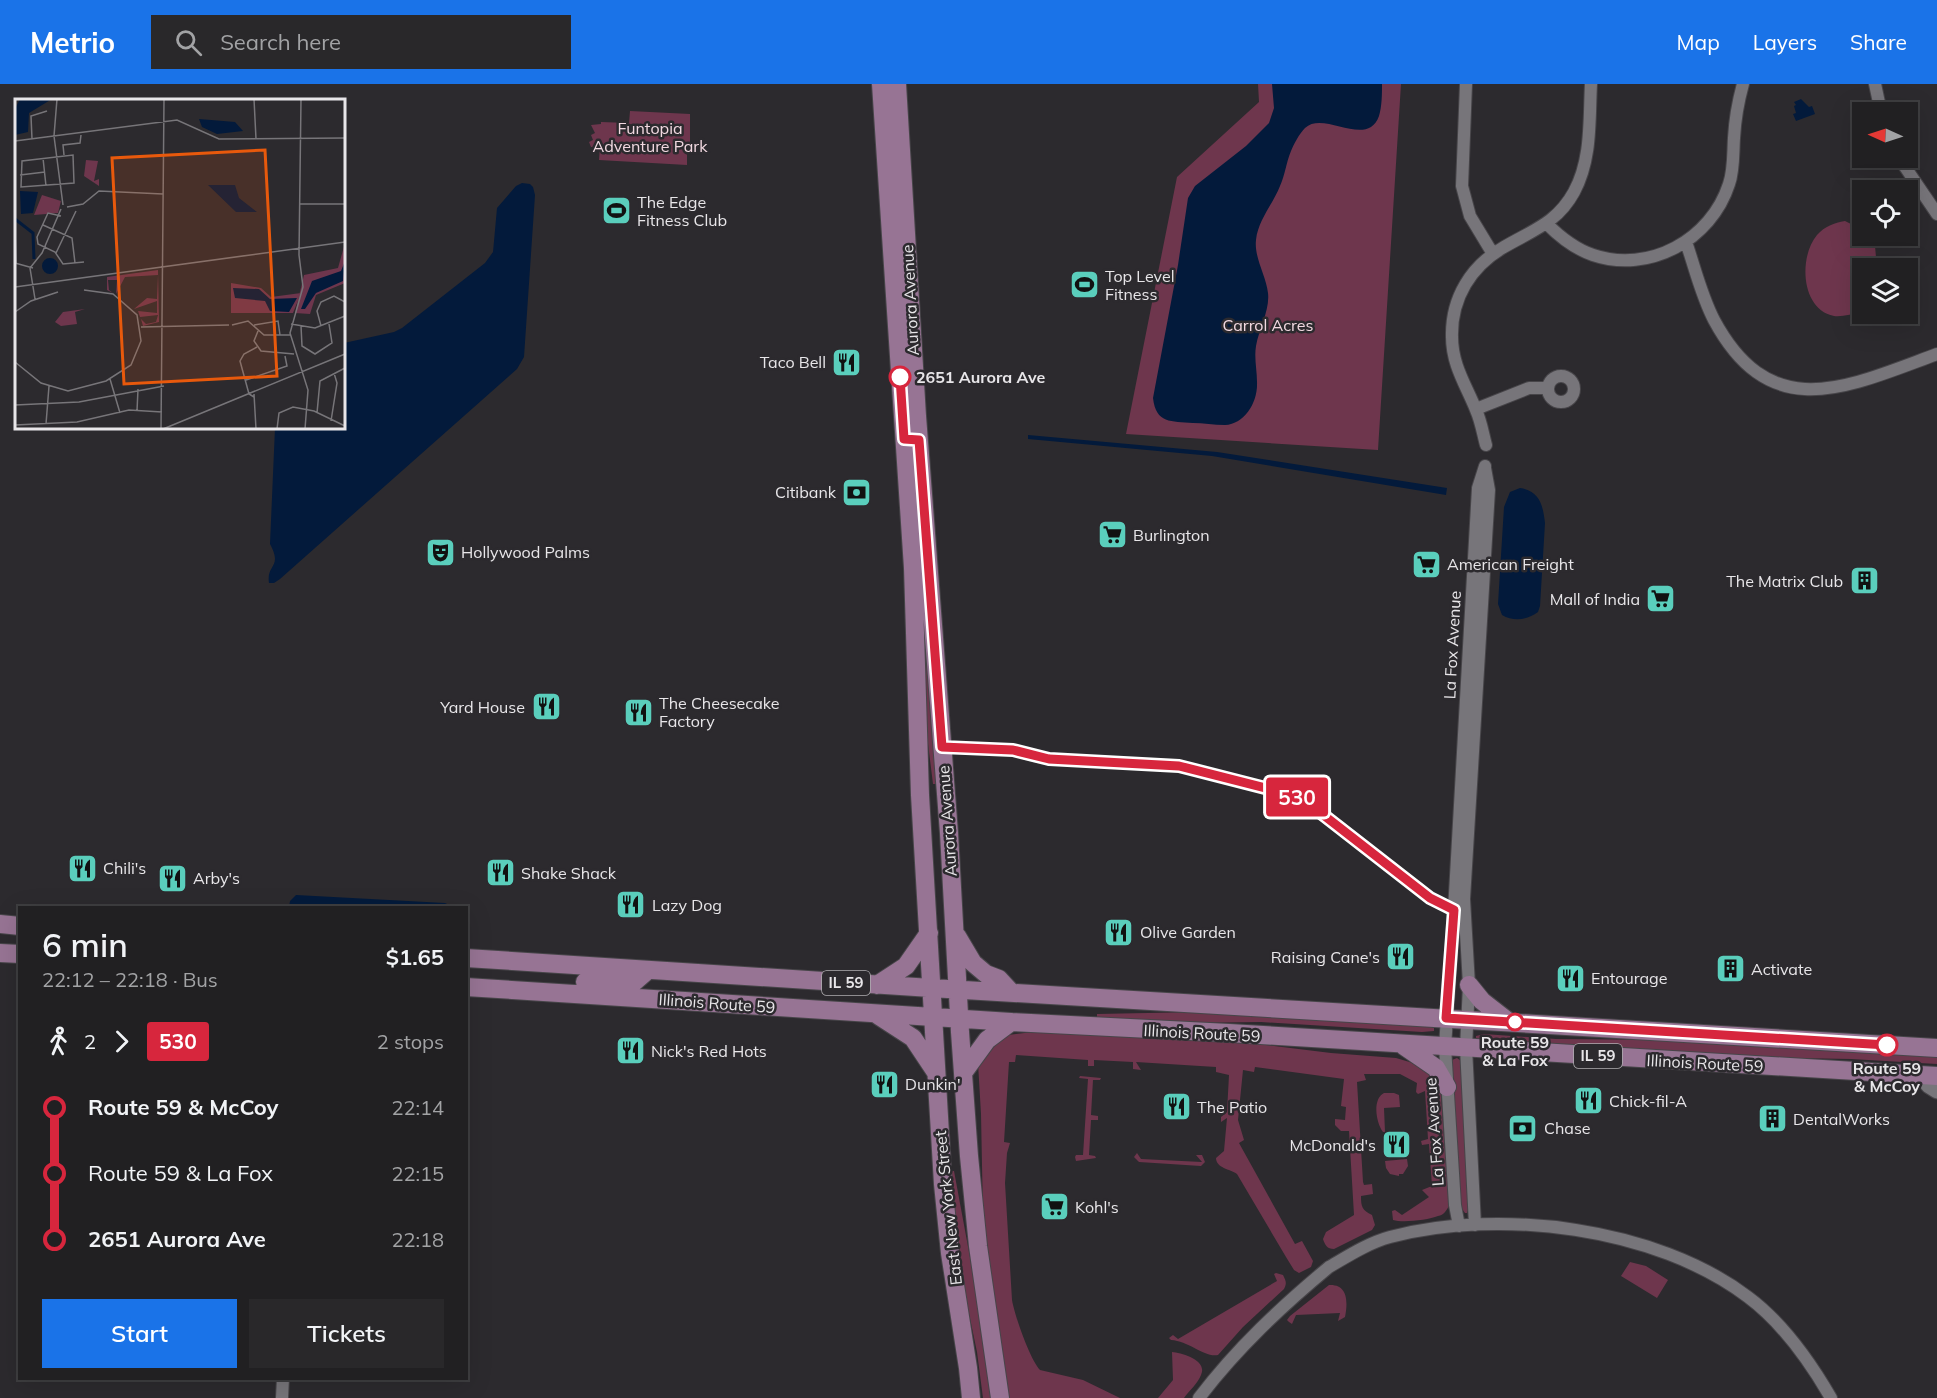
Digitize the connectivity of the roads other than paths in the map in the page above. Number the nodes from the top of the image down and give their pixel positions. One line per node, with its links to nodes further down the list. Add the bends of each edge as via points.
1 (881, 84): 19 (main road, Aurora Avenue, via 913,568)
2 (897, 84): 20 (main road, Aurora Avenue)
3 (1466, 84): 12 (street, via 1462,186 1470,216)
4 (1591, 84): 10 (street, via 1583,170 1574,193)
5 (1743, 84): 11 (street, via 1729,184 1716,210)
6 (1875, 84): 7 (street)
7 (1879, 102)
8 (1906, 168): 9 (street)
9 (1937, 214)
10 (1547, 225): 11 (street, via 1576,248 1613,259 1646,258); 12 (street)
11 (1686, 242): 13 (street, via 1714,320 1740,357 1771,382 1800,389 1830,387 1876,376)
12 (1493, 254): 15 (street, via 1463,286 1452,324 1455,364)
13 (1937, 354)
14 (1548, 388): 15 (street, via 1529,388)
15 (1476, 409): 16 (street)
16 (1486, 445)
17 (0, 924): 18 (main road)
18 (18, 926)
19 (929, 933): 28 (main road, via 906,966); 30 (main road, Aurora Avenue)
20 (955, 933): 31 (main road, Aurora Avenue); 32 (main road, via 973,963 999,979)
21 (0, 953): 22 (main road)
22 (18, 954)
23 (468, 958): 24 (main road, Illinois Route 59 / IL 59)
24 (576, 965): 25 (main road, Illinois Route 59 / IL 59); 26 (main road, IL 59, via 563,976 482,971)
25 (647, 971): 28 (main road, Illinois Route 59 / IL 59); 33 (main road, IL 59, via 632,984 575,982)
26 (468, 982)
27 (468, 984): 33 (main road, Illinois Route 59 / IL 59)
28 (877, 985): 30 (main road, Illinois Route 59 / IL 59)
29 (1469, 985): 36 (street, La Fox Avenue, via 1464,899 1489,490 1485,466 1478,488); 38 (street, La Fox Avenue); 40 (main road)
30 (931, 988): 31 (main road, Illinois Route 59 / IL 59); 35 (main road, Aurora Avenue)
31 (958, 989): 32 (main road, Illinois Route 59 / IL 59); 37 (main road, Aurora Avenue)
32 (1011, 992): 36 (main road, Illinois Route 59 / IL 59)
33 (566, 993): 34 (main road, Illinois Route 59 / IL 59)
34 (875, 1013): 35 (main road, Illinois Route 59 / IL 59); 45 (main road, via 913,1038)
35 (932, 1017): 37 (main road, Illinois Route 59 / IL 59); 45 (main road, East New York Street)
36 (1446, 1018): 38 (main road, Illinois Route 59 / IL 59); 42 (street, La Fox Avenue)
37 (959, 1019): 39 (main road, Illinois Route 59 / IL 59); 46 (main road, East New York Street)
38 (1466, 1019): 40 (main road, Illinois Route 59 / IL 59); 43 (street, La Fox Avenue)
39 (1011, 1022): 41 (main road, Illinois Route 59 / IL 59); 46 (main road, via 987,1040)
40 (1509, 1022): 44 (main road, Illinois Route 59 / IL 59)
41 (1402, 1044): 42 (main road, Illinois Route 59 / IL 59); 48 (main road, via 1436,1068)
42 (1445, 1047): 43 (main road, Illinois Route 59 / IL 59); 48 (street, La Fox Avenue)
43 (1466, 1048): 47 (main road, Illinois Route 59 / IL 59); 50 (street, La Fox Avenue)
44 (1937, 1048)
45 (936, 1072): 54 (main road, East New York Street, via 946,1221)
46 (963, 1073): 55 (main road, East New York Street, via 977,1237)
47 (1928, 1076): 49 (street, via 1929,1086)
48 (1447, 1087): 51 (street, La Fox Avenue)
49 (1937, 1091)
50 (1475, 1225): 51 (street); 57 (street, via 1565,1229 1642,1244 1681,1258 1748,1297 1778,1324)
51 (1459, 1226): 56 (street, via 1389,1237 1329,1267 1266,1322)
52 (283, 1380): 53 (street)
53 (282, 1398)
54 (971, 1398)
55 (1000, 1398)
56 (1199, 1398)
57 (1831, 1398)

